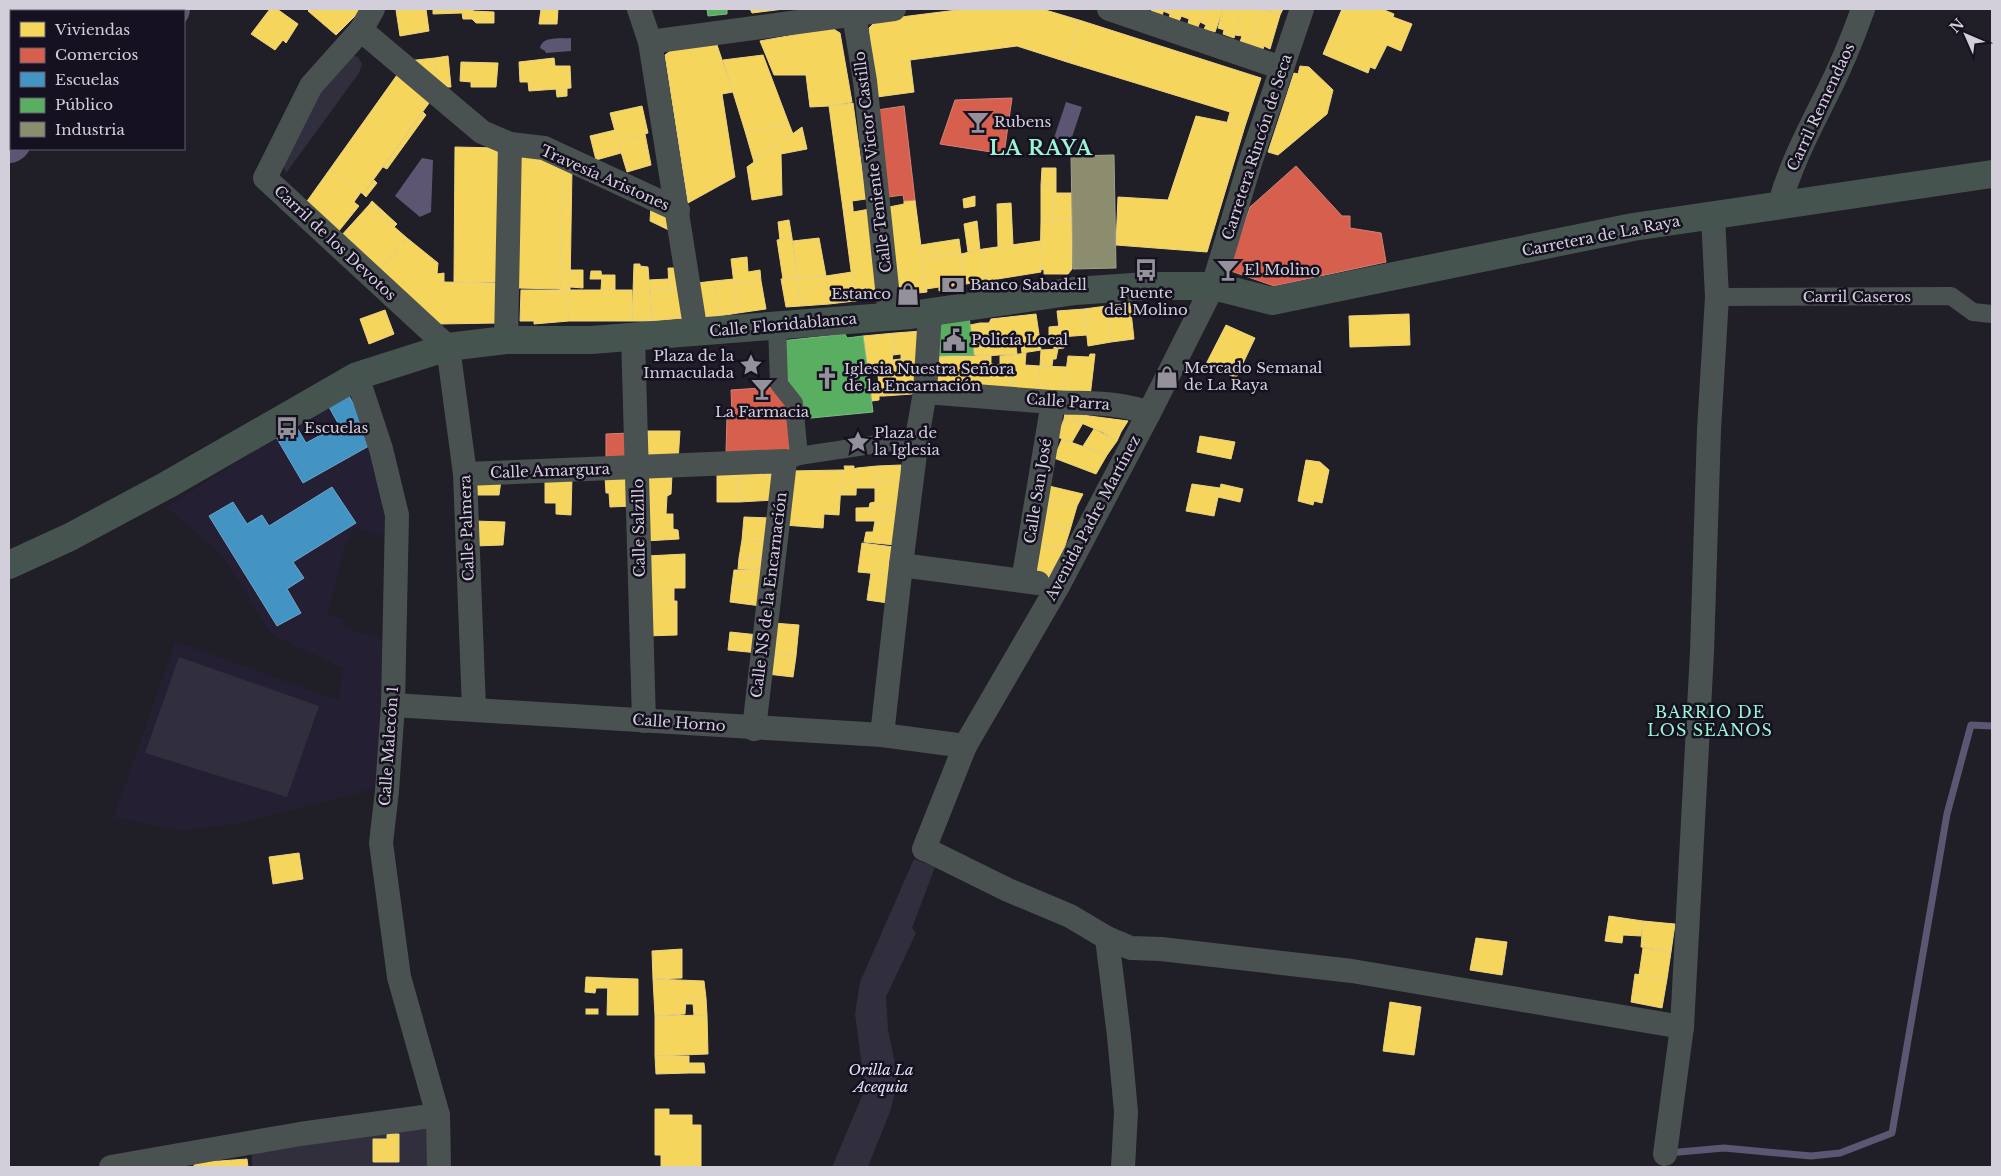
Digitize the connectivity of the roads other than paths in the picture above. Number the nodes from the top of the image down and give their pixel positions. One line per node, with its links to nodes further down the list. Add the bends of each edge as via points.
1 (373, 9): 8 (street)
2 (639, 9): 9 (street)
3 (894, 9): 7 (street)
4 (1109, 9): 10 (street)
5 (1302, 9): 10 (street, Carretera Rincón de Seca)
6 (1863, 9): 13 (street, Carril Remendaos, via 1851,43 1805,135)
7 (854, 11): 9 (street); 20 (street, Calle Teniente Victor Castillo, via 865,81)
8 (361, 30): 11 (street, Travesía Aristones, via 482,132); 25 (street, Carril de los Devotos, via 311,86 264,178)
9 (650, 42): 14 (street)
10 (1282, 68): 16 (street, Carretera Rincón de Seca)
11 (510, 144): 14 (street, Travesía Aristones, via 544,148); 24 (street)
12 (1992, 174): 13 (main road, Carretera de La Raya)
13 (1779, 206): 15 (main road, Carretera de La Raya)
14 (678, 210): 22 (street)
15 (1713, 216): 16 (main road, Carretera de La Raya, via 1633,228 1272,301); 17 (street)
16 (1213, 286): 18 (main road, Calle Floridablanca, via 1075,291); 29 (street, Avenida Padre Martínez)
17 (1717, 297): 19 (street, Carril Caseros, via 1951,296 1973,312); 45 (street)
18 (930, 313): 20 (main road, Calle Floridablanca); 27 (street)
19 (1992, 314)
20 (890, 316): 21 (main road, Calle Floridablanca)
21 (777, 326): 22 (main road, Calle Floridablanca); 31 (street, via 779,384 794,403)
22 (696, 333): 23 (main road, Calle Floridablanca)
23 (633, 336): 24 (main road, Calle Floridablanca, via 591,340); 32 (street, Calle Salzillo)
24 (506, 340): 25 (main road, Calle Floridablanca)
25 (448, 347): 26 (main road, Calle Floridablanca); 33 (street, Calle Palmera)
26 (357, 376): 35 (main road, Calle Floridablanca, via 167,485 70,537); 38 (street, Calle Malecón 1, via 381,449 397,515)
27 (925, 392): 28 (street, Calle Parra); 30 (street)
28 (1053, 402): 29 (street, Calle Parra, via 1102,402); 36 (street, Calle San José)
29 (1149, 413): 37 (street, Avenida Padre Martínez)
30 (917, 438): 31 (street); 34 (street)
31 (792, 458): 32 (street, Calle Amargura); 41 (street, Calle NS de la Encarnación)
32 (638, 468): 33 (street, Calle Amargura); 40 (street, Calle Salzillo)
33 (465, 474): 39 (street, Calle Palmera)
34 (901, 564): 36 (street); 42 (street)
35 (9, 565)
36 (1024, 581): 37 (street)
37 (1058, 586): 43 (street, Avenida Padre Martínez)
38 (393, 705): 39 (street, Calle Horno); 46 (street, Calle Malecón 1, via 380,843 399,977)
39 (474, 709): 40 (street, Calle Horno)
40 (644, 721): 41 (street, Calle Horno)
41 (754, 729): 42 (street, Calle Horno)
42 (882, 735): 43 (street, Calle Horno)
43 (965, 746): 44 (street, Avenida Padre Martínez, via 924,849 1070,916)
44 (1107, 938): 45 (street, via 1131,948 1352,971); 50 (street, via 1126,1112)
45 (1682, 1027): 47 (street)
46 (438, 1115): 48 (street, via 300,1134); 49 (street, Calle Malecón 1)
47 (1665, 1154)
48 (111, 1167)
49 (438, 1167)
50 (1123, 1167)

